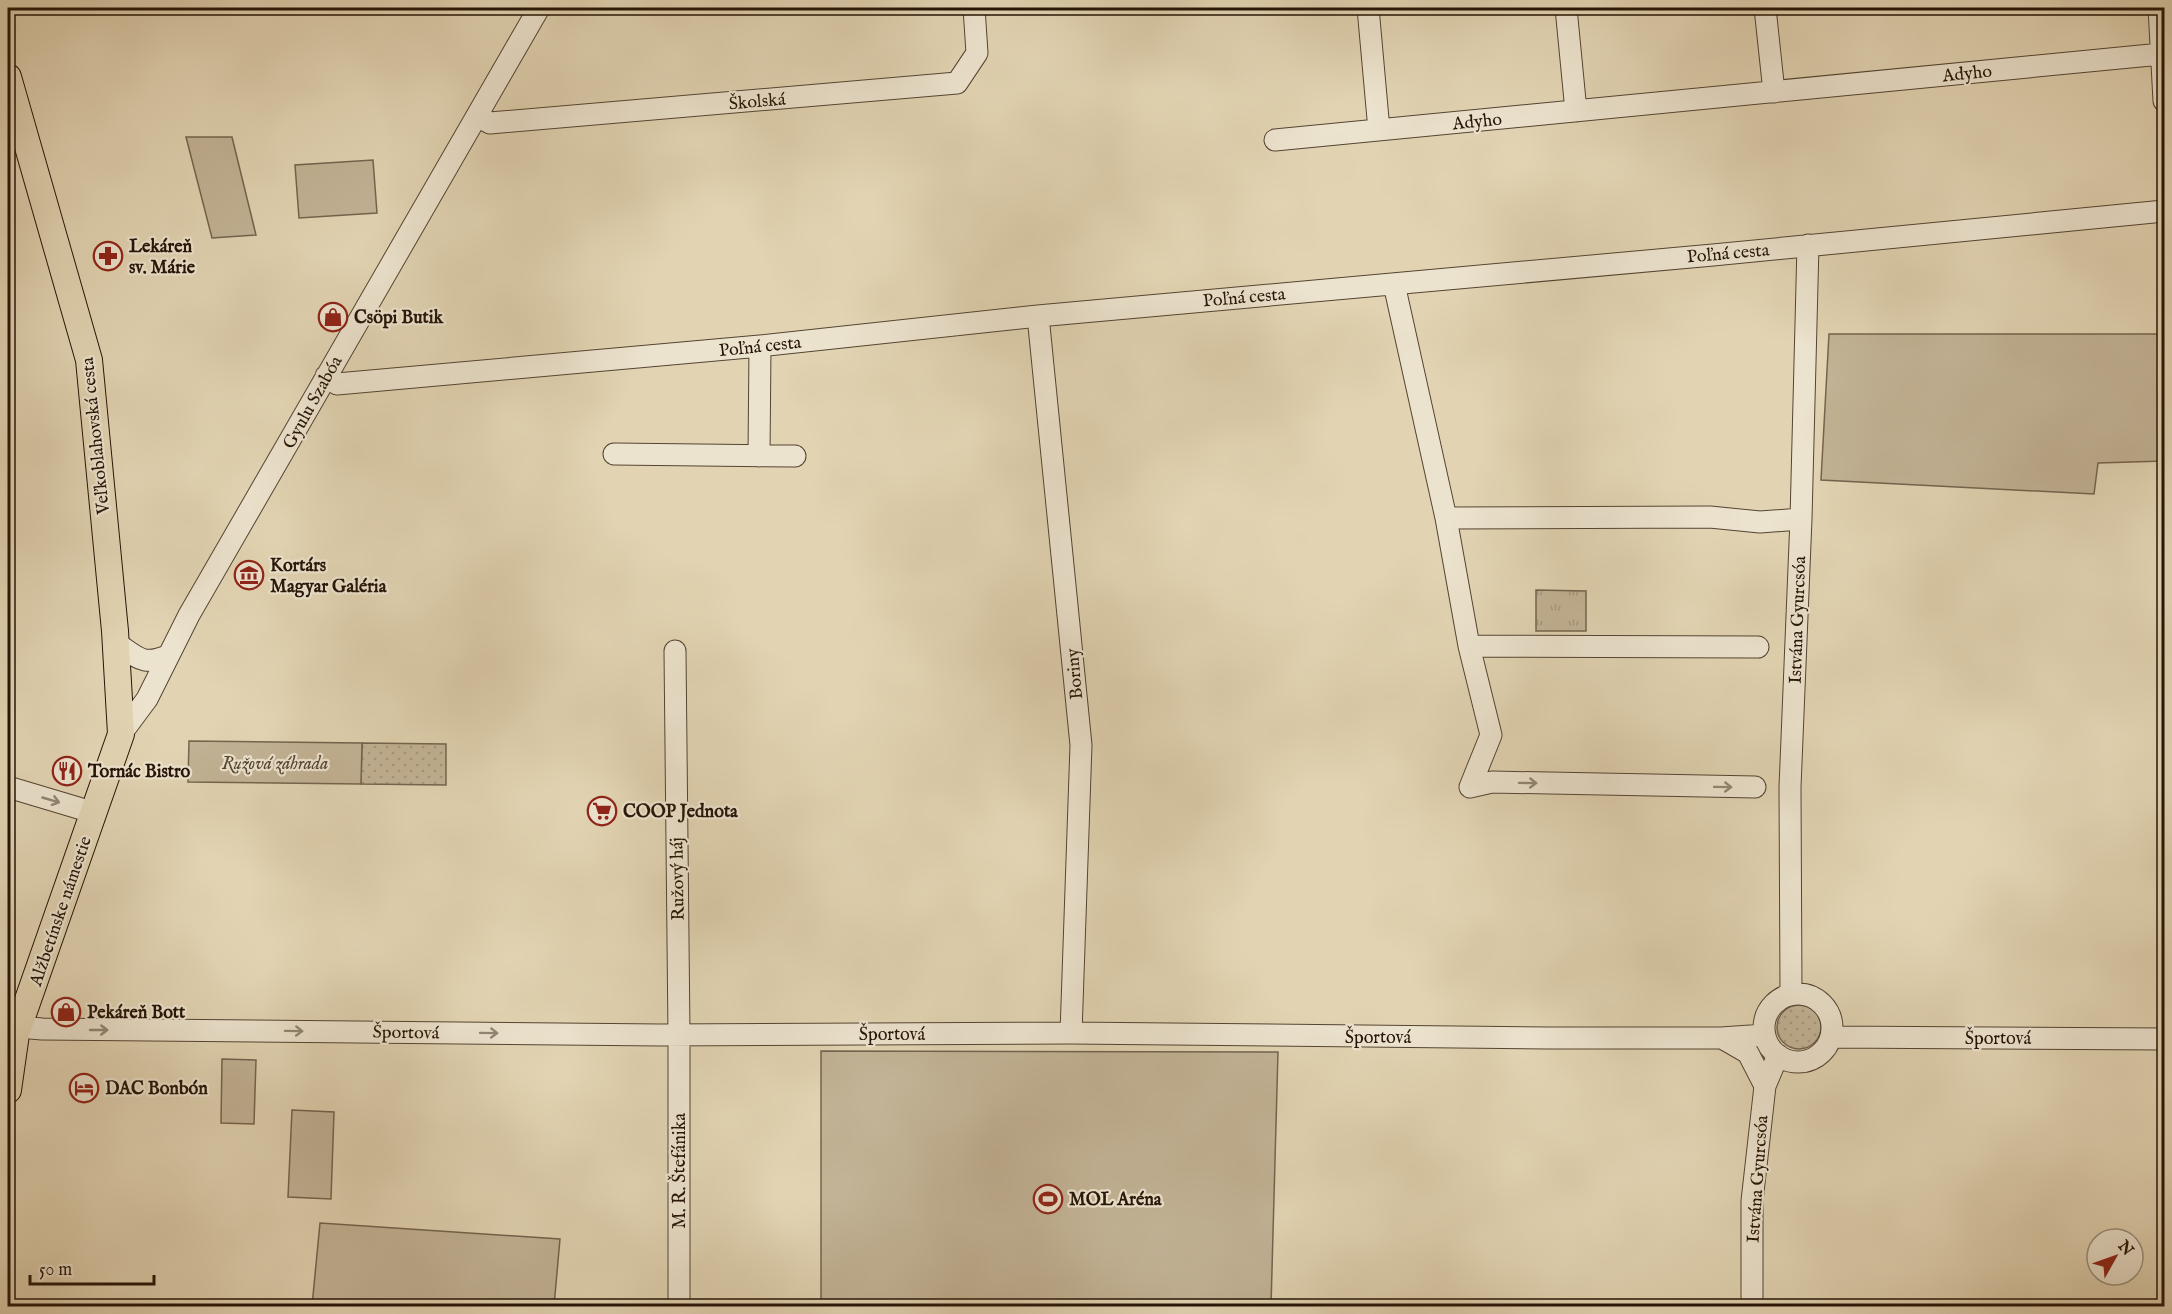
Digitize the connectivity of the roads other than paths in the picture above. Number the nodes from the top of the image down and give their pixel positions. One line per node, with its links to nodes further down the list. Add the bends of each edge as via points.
1 (539, 8): 12 (street, Gyulu Szabóa)
2 (974, 8): 12 (street, Školská, via 977,53 957,83 490,123)
3 (1368, 8): 13 (street)
4 (1566, 8): 11 (street)
5 (1765, 8): 9 (street)
6 (2158, 8): 7 (street)
7 (2161, 54): 9 (street, Adyho); 10 (street)
8 (8, 77): 26 (main road, Veľkoblahovská cesta, via 89,360)
9 (1774, 92): 11 (street, Adyho)
10 (2164, 101)
11 (1576, 111): 13 (street, Adyho)
12 (477, 116): 20 (street, Gyulu Szabóa)
13 (1379, 130): 14 (street, Adyho)
14 (1275, 140)
15 (2164, 211): 16 (street, Poľná cesta)
16 (1808, 245): 17 (street, Poľná cesta); 25 (street, Istvána Gyurcsóa)
17 (1395, 284): 18 (street, Poľná cesta); 24 (street)
18 (1038, 316): 19 (street, Poľná cesta); 36 (street, Boriny, via 1081,745)
19 (760, 346): 20 (street, Poľná cesta, via 337,384); 22 (street)
20 (326, 376): 30 (street, Gyulu Szabóa)
21 (614, 454): 22 (street)
22 (759, 456): 23 (street)
23 (795, 456)
24 (1446, 518): 25 (street, via 1710,517 1760,522); 27 (street)
25 (1801, 519): 35 (street, Istvána Gyurcsóa, via 1790,787)
26 (116, 643): 30 (street, via 136,658 155,661); 31 (main road, Veľkoblahovská cesta)
27 (1469, 646): 28 (street); 33 (street, one-way to 33, via 1491,735 1470,788 1492,782)
28 (1758, 647)
29 (675, 651): 37 (street, Ružový háj)
30 (169, 655): 31 (street, Gyulu Szabóa, via 147,699)
31 (121, 734): 34 (main road, Alžbetínske námestie)
32 (8, 787): 34 (street, one-way to 34)
33 (1755, 787)
34 (95, 813): 39 (main road, Alžbetínske námestie)
35 (1791, 994): 38 (street, via 1770,1009); 40 (street, via 1808,995 1823,1004 1831,1019)
36 (1071, 1033): 37 (street, Športová); 41 (street, Športová)
37 (679, 1035): 39 (street, Športová, one-way to 37, via 42,1029); 46 (street, M. R. Štefánika)
38 (1765, 1035): 41 (street, Športová); 43 (street)
39 (12, 1036): 45 (main road, Alžbetínske námestie)
40 (1832, 1037): 42 (street, Športová); 43 (street, via 1827,1047 1810,1060 1799,1062)
41 (1721, 1038): 44 (street, via 1748,1053)
42 (2164, 1039)
43 (1778, 1055): 44 (street, Istvána Gyurcsóa)
44 (1765, 1086): 47 (street, Istvána Gyurcsóa, via 1752,1201)
45 (8, 1090)
46 (679, 1306)
47 (1752, 1306)

